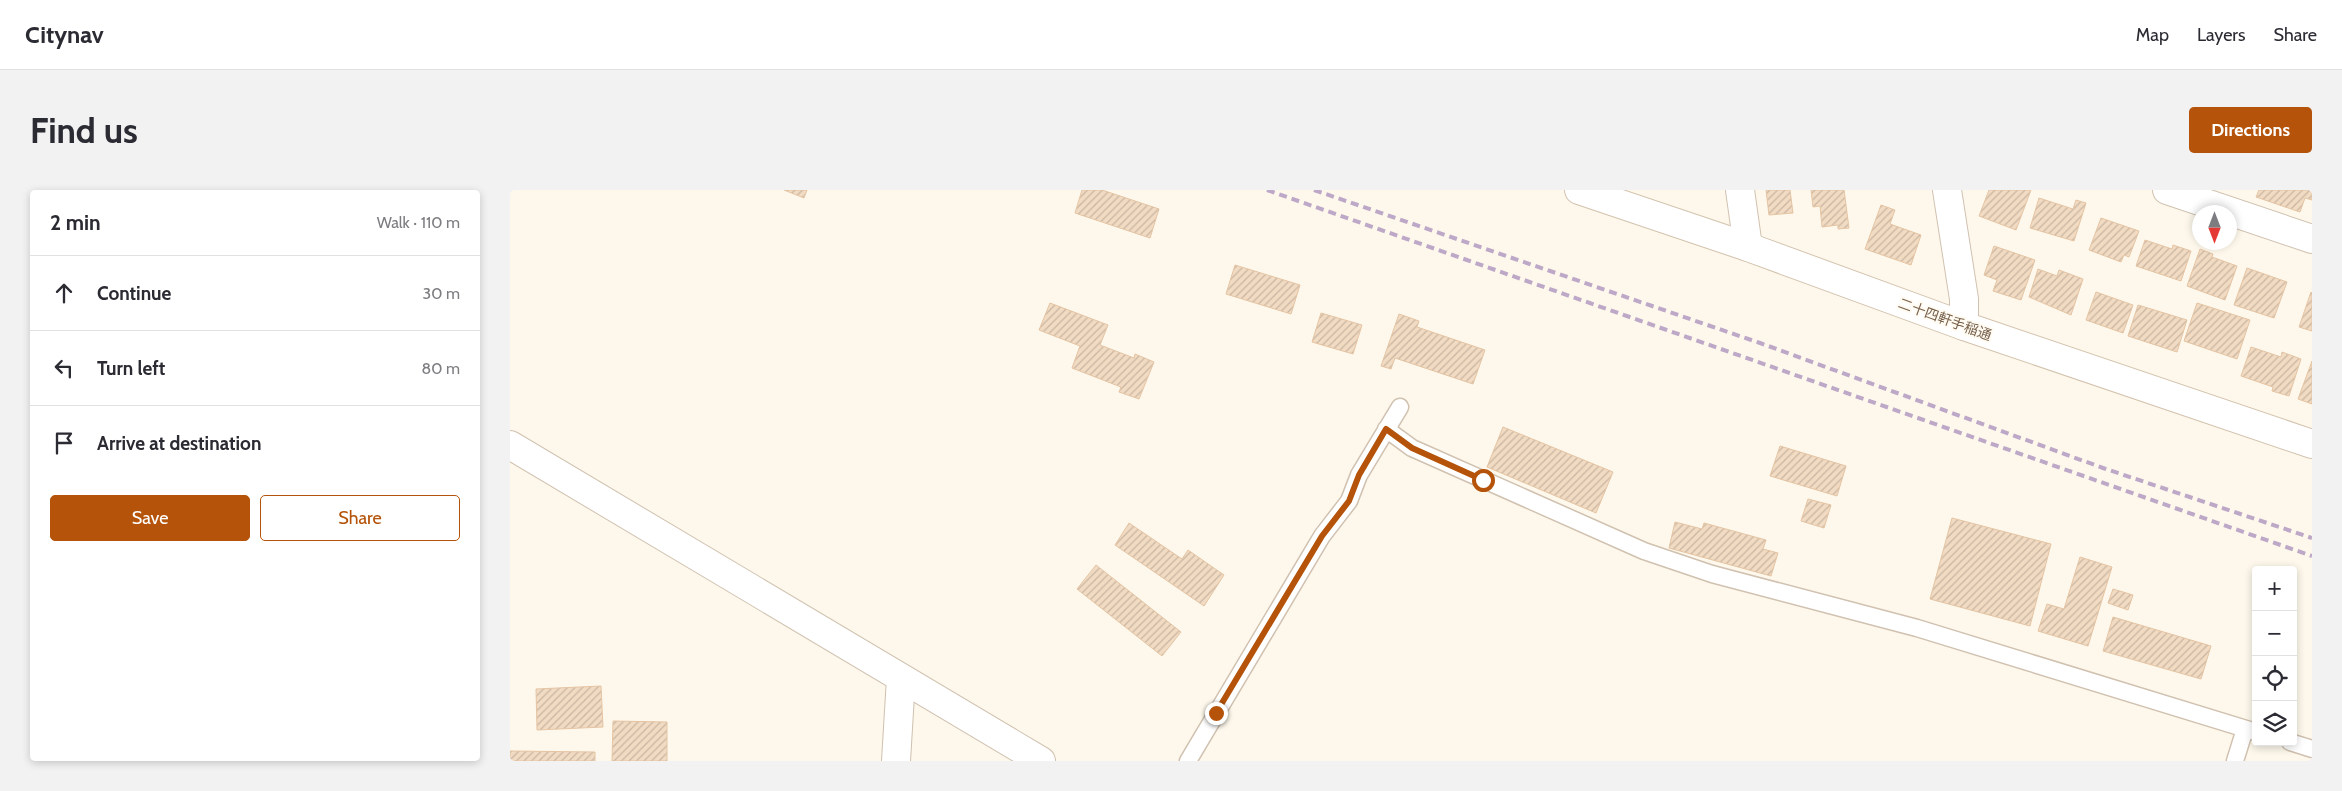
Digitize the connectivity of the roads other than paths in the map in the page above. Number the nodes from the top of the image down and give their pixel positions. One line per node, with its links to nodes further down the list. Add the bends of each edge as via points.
1 (1740, 190): 6 (street)
2 (1947, 190): 7 (street, via 1964,299)
3 (1586, 191): 6 (street, 二十四軒手稲通)
4 (2178, 192): 5 (street)
5 (2312, 239)
6 (1748, 247): 7 (street, 二十四軒手稲通)
7 (1964, 326): 10 (street, 二十四軒手稲通)
8 (1400, 407): 9 (lane)
9 (1386, 429): 13 (lane, via 1412,448 1644,551 1712,574 1917,628); 18 (lane, via 1359,475 1349,501 1322,536)
10 (2312, 444)
11 (510, 445): 12 (street)
12 (901, 678): 16 (street); 17 (street)
13 (2250, 730): 19 (lane)
14 (2297, 744): 15 (lane)
15 (2312, 749)
16 (896, 761)
17 (1041, 761)
18 (1188, 761)
19 (2235, 761)

